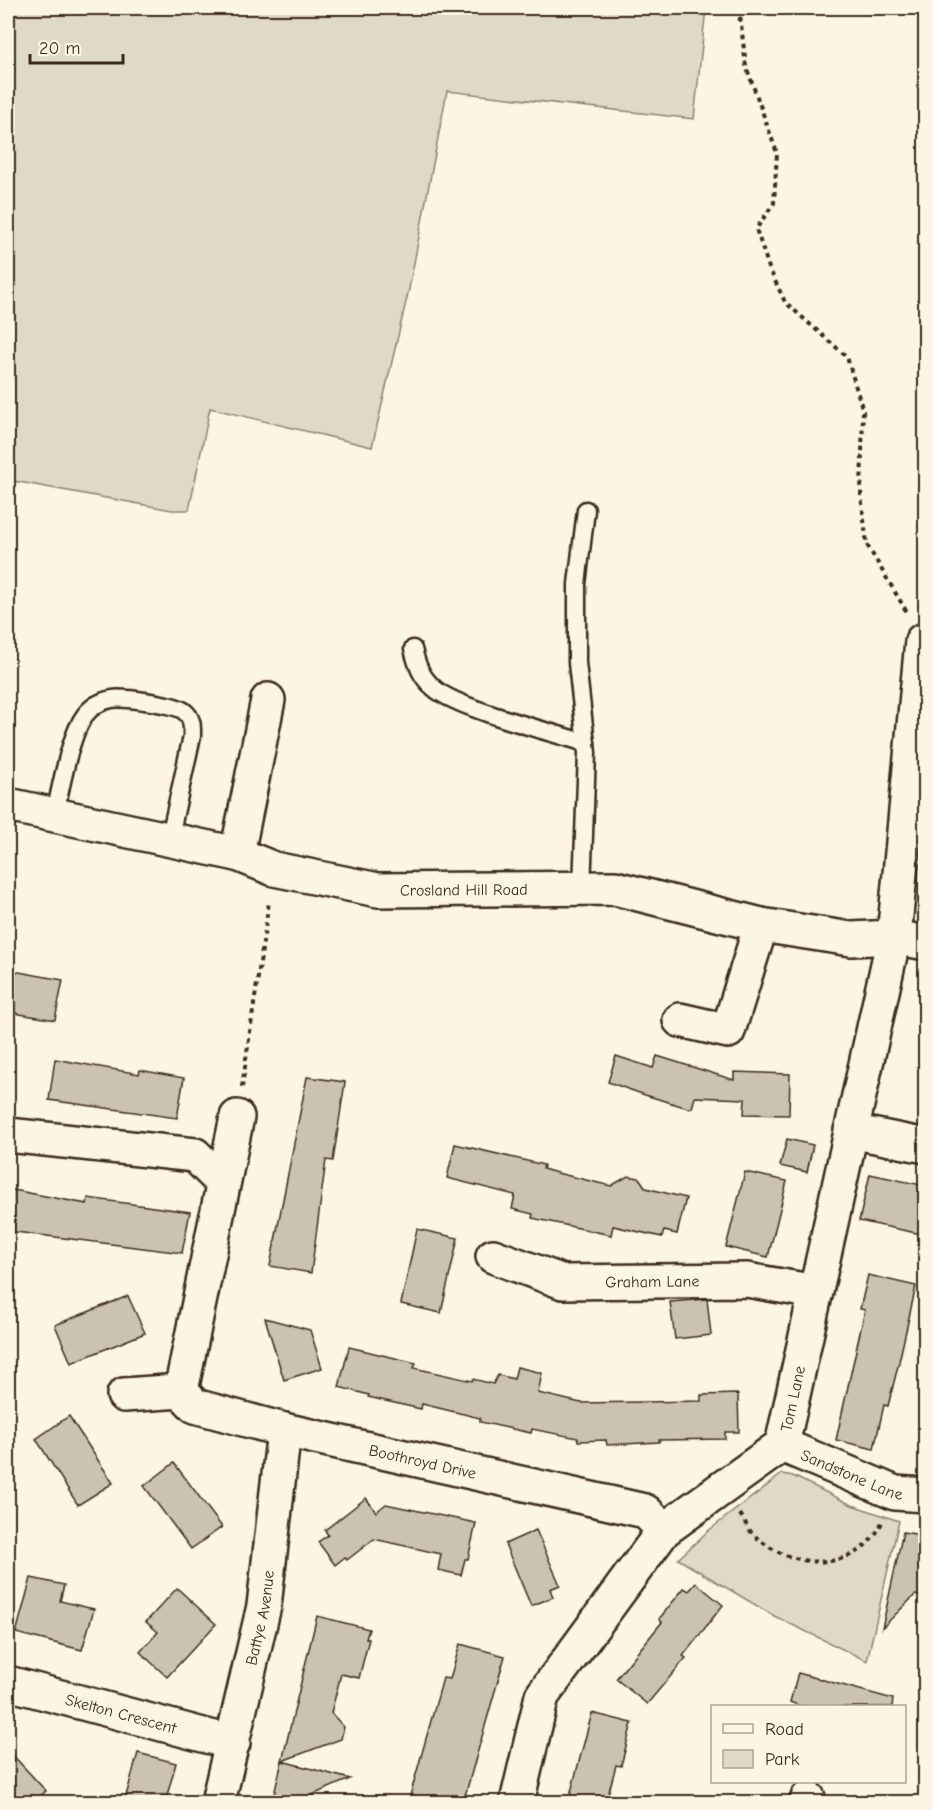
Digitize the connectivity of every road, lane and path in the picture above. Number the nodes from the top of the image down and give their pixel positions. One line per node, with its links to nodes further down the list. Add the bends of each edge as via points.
1 (739, 8): 3 (path)
2 (748, 8): 3 (path)
3 (739, 21): 5 (path, via 746,66 777,153 774,203 756,229 784,302 847,357 863,411 861,495 867,545)
4 (586, 510): 8 (lane, via 577,584 578,663)
5 (922, 641): 16 (street, Tom Lane)
6 (412, 649): 8 (lane, via 418,671 436,690 475,708)
7 (268, 700): 12 (street)
8 (586, 743): 14 (lane)
9 (8, 806): 10 (street, Crosland Hill Road)
10 (54, 817): 11 (street, Crosland Hill Road); 11 (lane, via 77,728 85,714 98,703 113,699 168,705 184,711 192,722)
11 (169, 841): 12 (street, Crosland Hill Road)
12 (237, 854): 13 (street, Crosland Hill Road)
13 (274, 869): 14 (street, Crosland Hill Road, via 378,890); 18 (path)
14 (582, 889): 15 (street, Crosland Hill Road, via 615,888)
15 (761, 926): 16 (street, Crosland Hill Road, via 851,939); 17 (street, via 728,1031)
16 (910, 940): 19 (street, Tom Lane)
17 (680, 1020)
18 (237, 1117): 22 (street)
19 (850, 1131): 21 (street); 24 (street, Tom Lane)
20 (8, 1135): 22 (street, via 195,1155)
21 (926, 1146)
22 (222, 1182): 25 (street)
23 (494, 1256): 24 (street, Graham Lane, via 563,1282 747,1280)
24 (816, 1292): 28 (street, Tom Lane)
25 (181, 1391): 26 (street); 27 (street, Boothroyd Drive, via 195,1406)
26 (124, 1395)
27 (284, 1430): 31 (street, Boothroyd Drive, via 645,1511); 33 (street, Battye Avenue, via 264,1606)
28 (782, 1445): 29 (street, Tom Lane); 30 (street, Sandstone Lane)
29 (724, 1488): 30 (path, via 755,1537 786,1556 819,1564 850,1557 876,1536); 31 (street, Tom Lane)
30 (910, 1494)
31 (664, 1530): 35 (street, Tom Lane, via 542,1696)
32 (8, 1684): 33 (street, Skelton Crescent)
33 (233, 1743): 34 (street, Battye Avenue)
34 (218, 1803)
35 (517, 1803)

